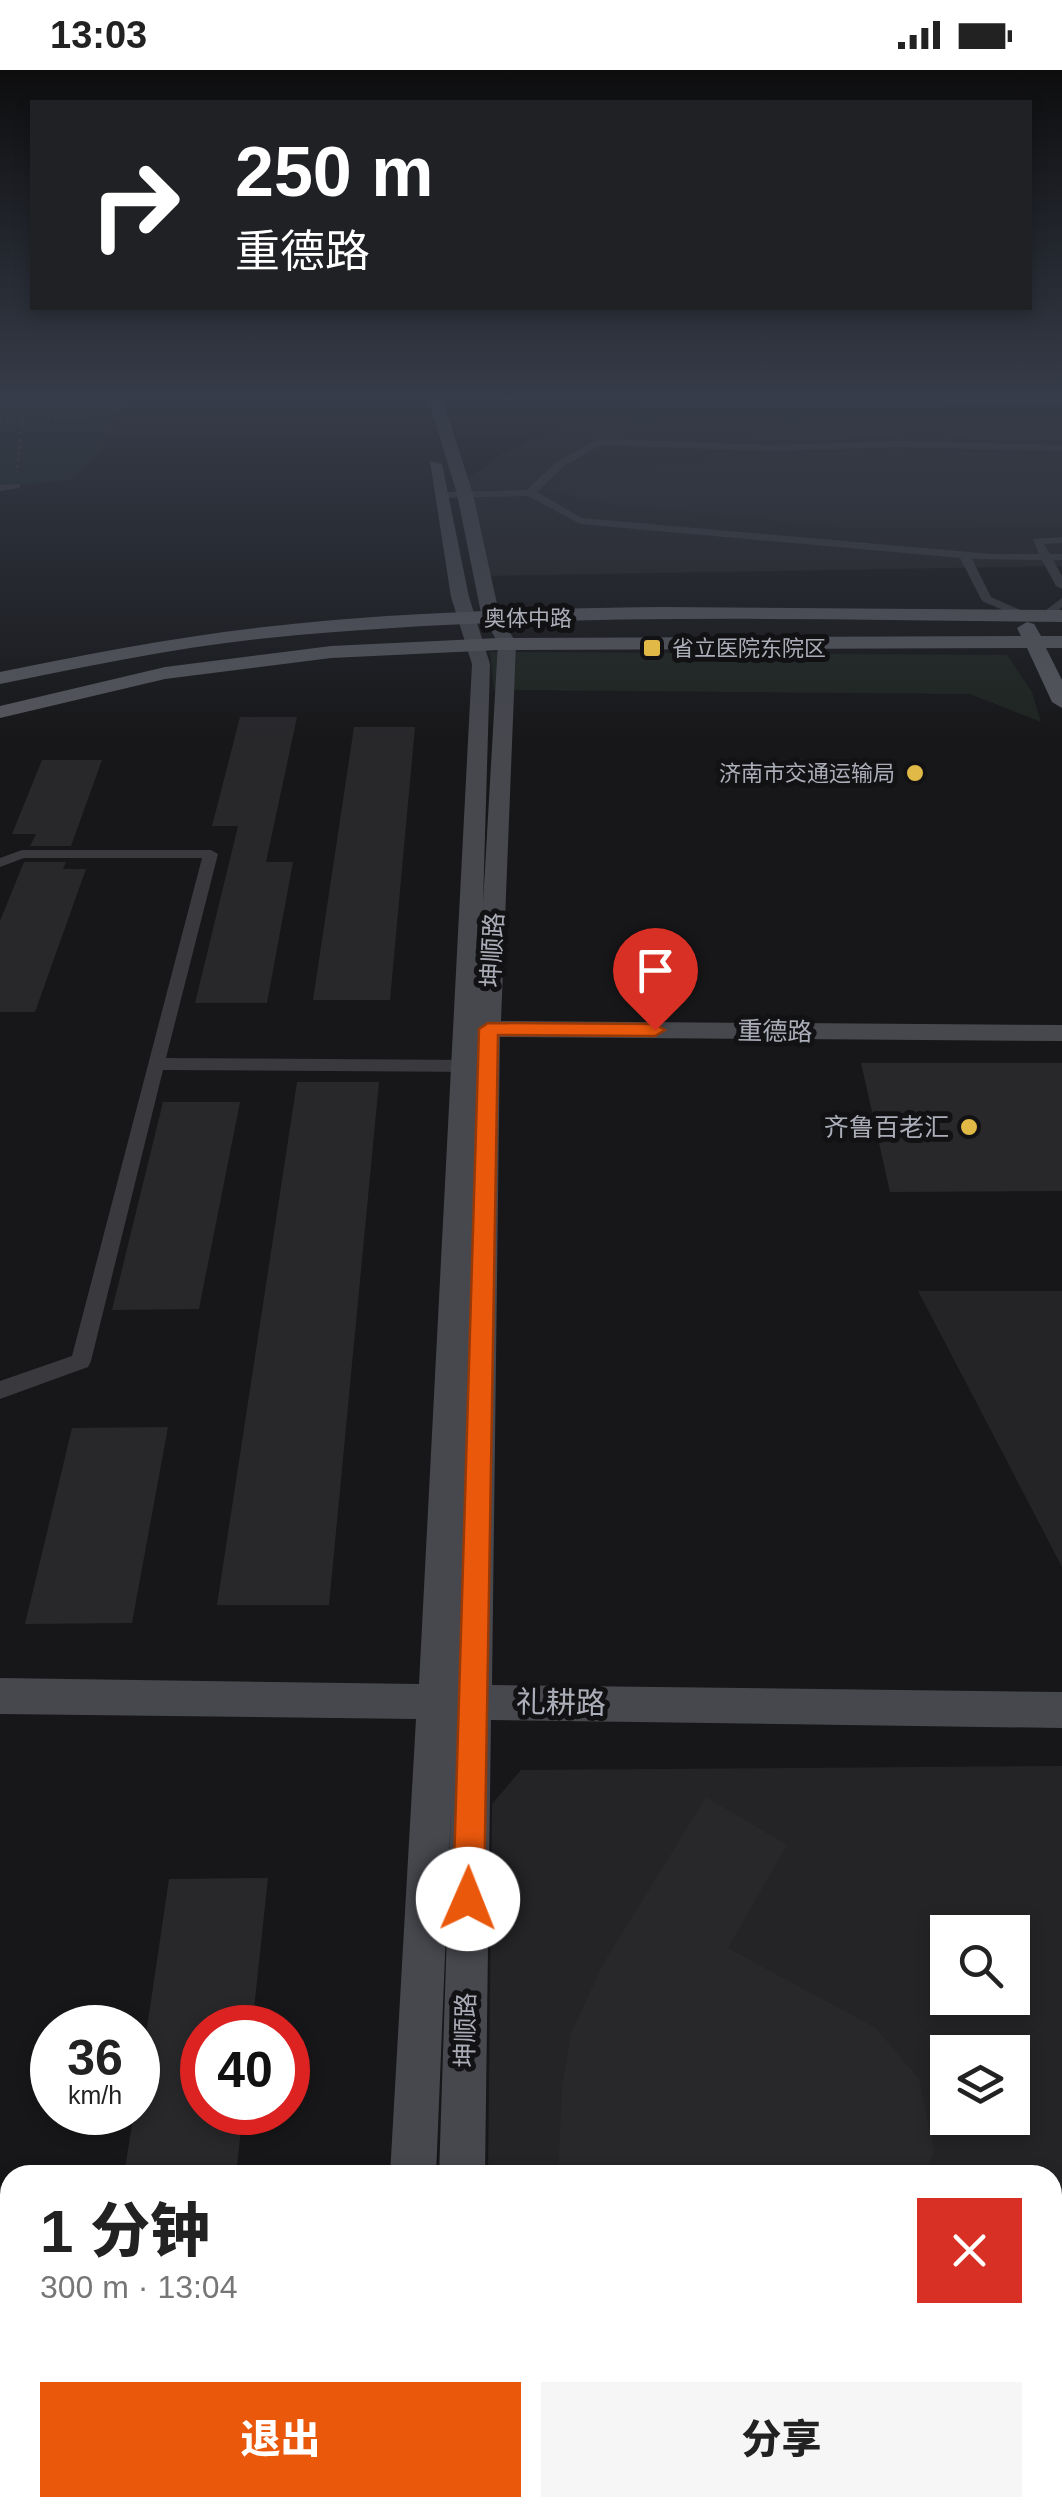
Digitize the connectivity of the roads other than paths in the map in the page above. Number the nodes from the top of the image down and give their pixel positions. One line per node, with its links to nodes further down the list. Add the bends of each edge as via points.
1 (447, 512): 12 (street)
2 (469, 512): 10 (street)
3 (564, 512): 5 (street, via 580,521)
4 (1062, 540): 6 (street, via 1037,541)
5 (964, 554): 6 (street); 11 (street, via 986,599)
6 (1046, 557): 7 (street); 8 (street)
7 (1062, 557)
8 (1062, 586)
9 (1062, 601): 13 (street)
10 (490, 614): 11 (main road, 奥体中路); 12 (main road, 奥体中路); 14 (street)
11 (1021, 614): 13 (main road, 奥体中路); 16 (main road)
12 (465, 615): 15 (street); 17 (main road, 奥体中路, via 180,642)
13 (1054, 616): 16 (main road)
14 (507, 642): 15 (main road, 奥体中路); 16 (main road, 奥体中路); 21 (street, 坤顺路)
15 (480, 643): 19 (main road, 奥体中路, via 318,650); 24 (street, 坤顺路)
16 (1053, 646): 18 (main road)
17 (0, 678)
18 (1062, 702)
19 (0, 712)
20 (0, 862): 23 (street, via 22,854 211,854)
21 (488, 1029): 22 (street, 重德路); 24 (street, 坤顺路)
22 (1062, 1033)
23 (156, 1064): 24 (street); 25 (street, via 81,1361)
24 (476, 1066): 27 (street, 坤顺路)
25 (0, 1390)
26 (0, 1696): 27 (street, 礼耕路)
27 (455, 1702): 28 (street, 礼耕路); 29 (street, 坤顺路); 30 (street, 坤顺路)
28 (1062, 1710)
29 (414, 2165)
30 (462, 2165)

